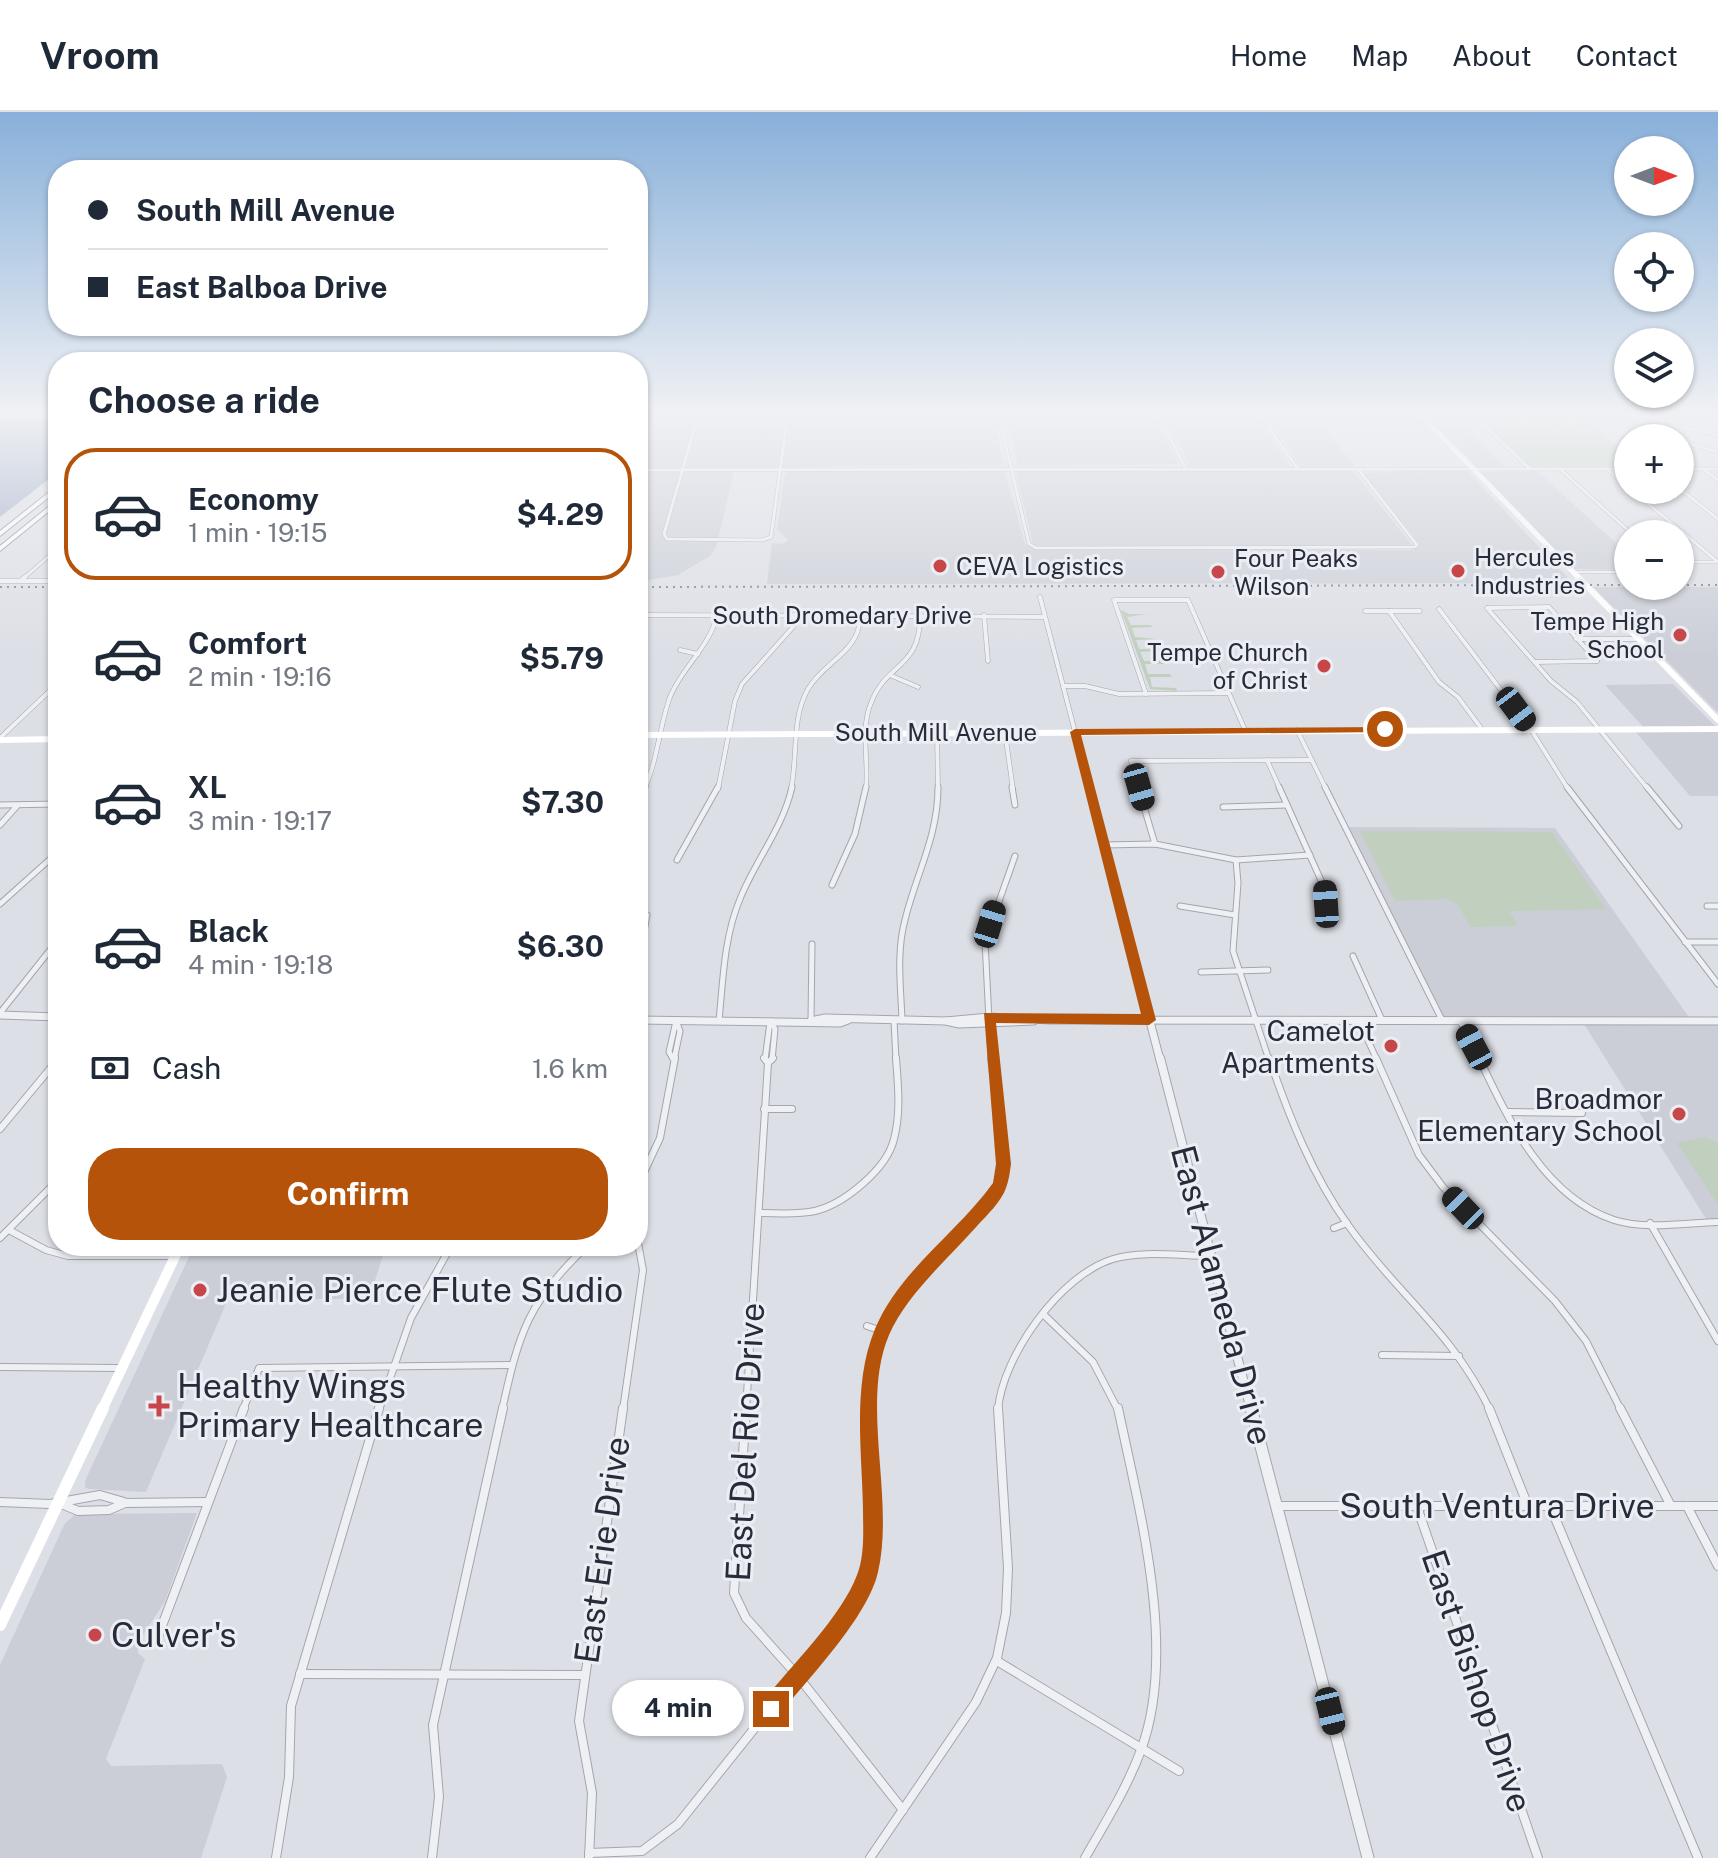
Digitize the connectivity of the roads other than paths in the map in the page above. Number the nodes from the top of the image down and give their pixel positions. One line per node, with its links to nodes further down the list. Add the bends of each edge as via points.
1 (676, 493): 14 (street, via 664,538)
2 (777, 493): 14 (street)
3 (1017, 493): 4 (street, via 1031,547 1415,547)
4 (1377, 493)
5 (1496, 493): 21 (main road)
6 (1587, 493): 12 (street)
7 (48, 495): 13 (highway)
8 (1694, 500): 11 (street)
9 (1649, 504): 19 (street)
10 (48, 509): 16 (highway)
11 (1718, 519)
12 (1616, 520)
13 (0, 534)
14 (770, 538): 15 (street)
15 (778, 540)
16 (0, 549)
17 (48, 557): 23 (street)
18 (1694, 562): 19 (street)
19 (1718, 562)
20 (1614, 573): 21 (street)
21 (1573, 574): 38 (main road)
22 (0, 581): 23 (street)
23 (21, 581): 24 (street)
24 (48, 581)
25 (1040, 597): 36 (street)
26 (1439, 609): 52 (street)
27 (1365, 611): 28 (street)
28 (1389, 611): 29 (street); 51 (street, via 1439,682)
29 (1420, 611)
30 (648, 615): 31 (street, South Dromedary Drive)
31 (717, 615): 32 (street, South Dromedary Drive); 40 (street, via 710,640)
32 (794, 615): 33 (street, South Dromedary Drive); 61 (street, via 793,627 742,684)
33 (860, 615): 34 (street, South Dromedary Drive); 57 (street, via 855,642 807,690)
34 (920, 615): 35 (street, South Dromedary Drive); 43 (street, via 922,637)
35 (984, 615): 36 (street, South Dromedary Drive); 41 (street)
36 (1045, 617): 44 (street)
37 (1576, 639): 38 (street); 42 (street, via 1597,661); 42 (street, via 1549,607 1487,608)
38 (1638, 639): 49 (main road)
39 (680, 650): 40 (street)
40 (698, 654): 60 (street, via 676,685)
41 (988, 661)
42 (1534, 662): 50 (street)
43 (892, 676): 45 (street); 58 (street, via 871,701)
44 (1063, 686): 48 (street); 56 (street)
45 (918, 687)
46 (48, 693): 63 (street)
47 (1229, 693): 48 (street); 48 (street, via 1188,600 1114,600); 53 (street)
48 (1146, 694)
49 (1718, 724): 50 (main road, South Mill Avenue)
50 (1599, 727): 52 (main road, South Mill Avenue); 75 (street)
51 (1481, 728): 52 (main road, South Mill Avenue); 54 (main road, South Mill Avenue)
52 (1530, 728): 90 (street, via 1572,795)
53 (1245, 730): 54 (main road, South Mill Avenue); 56 (main road, South Mill Avenue)
54 (1297, 730): 66 (street)
55 (1005, 732): 56 (main road, South Mill Avenue); 59 (main road, South Mill Avenue); 71 (street)
56 (1075, 732): 77 (street, East Alameda Drive)
57 (798, 733): 58 (main road, South Mill Avenue); 61 (main road, South Mill Avenue); 109 (street, via 786,810 735,911)
58 (868, 733): 59 (main road, South Mill Avenue); 83 (street, via 863,810)
59 (937, 733): 112 (street, via 933,838 900,943)
60 (661, 734): 61 (main road, South Mill Avenue); 62 (main road, South Mill Avenue); 67 (street)
61 (728, 734): 80 (street, via 714,799)
62 (648, 735)
63 (0, 739): 64 (main road)
64 (48, 739)
65 (1267, 760): 66 (street); 72 (street); 76 (street, via 1131,761)
66 (1311, 760): 107 (street)
67 (648, 782)
68 (48, 804): 70 (street)
69 (0, 805): 70 (street)
70 (18, 805): 74 (street)
71 (1015, 805)
72 (1287, 805): 73 (street); 78 (street)
73 (1223, 807)
74 (0, 825)
75 (1679, 826)
76 (1155, 844): 77 (street); 81 (street)
77 (1104, 845): 104 (street, East Alameda Drive)
78 (1310, 855): 81 (street); 85 (street)
79 (1015, 856): 103 (street, via 985,941)
80 (677, 860)
81 (1236, 860): 89 (street)
82 (48, 861): 84 (street)
83 (832, 885)
84 (0, 904)
85 (1326, 904)
86 (1180, 906): 89 (street)
87 (1707, 906): 88 (street)
88 (1718, 906)
89 (1235, 915): 96 (street, via 1233,951)
90 (1685, 942): 91 (street); 98 (street)
91 (1718, 942)
92 (812, 944): 111 (street)
93 (48, 953): 99 (street)
94 (1353, 956): 106 (street)
95 (1268, 970): 96 (street)
96 (1240, 971): 97 (street); 105 (street)
97 (1201, 972)
98 (1718, 984)
99 (0, 1014): 100 (street)
100 (48, 1016)
101 (648, 1020): 102 (street)
102 (676, 1020): 109 (street); 121 (street, via 660,1138)
103 (988, 1020): 104 (street); 112 (street); 138 (street, via 1003,1164 1000,1185 906,1293)
104 (1149, 1020): 105 (street); 135 (street, East Alameda Drive)
105 (1257, 1020): 113 (street); 126 (street, via 1293,1126)
106 (1382, 1020): 107 (street); 113 (street)
107 (1442, 1020): 108 (street)
108 (1460, 1020): 114 (street); 118 (street)
109 (719, 1021): 110 (street)
110 (771, 1021): 111 (street); 116 (street, East Del Rio Drive, via 773,1060 768,1063)
111 (811, 1021): 112 (street)
112 (898, 1021): 123 (street, via 892,1148 836,1205 813,1212)
113 (1359, 1021): 154 (street, via 1419,1155 1586,1341)
114 (1718, 1021)
115 (48, 1071): 120 (street)
116 (764, 1109): 117 (street); 123 (street, East Del Rio Drive)
117 (792, 1109)
118 (1508, 1112): 119 (street); 124 (street, via 1536,1161 1585,1206 1619,1221)
119 (1582, 1113)
120 (0, 1129)
121 (648, 1164)
122 (48, 1190): 128 (street)
123 (758, 1213): 164 (street, East Del Rio Drive, via 734,1593 746,1618)
124 (1650, 1222): 125 (street); 139 (street)
125 (1718, 1222)
126 (1347, 1223): 127 (street); 141 (street)
127 (1334, 1228)
128 (9, 1230): 129 (street); 130 (street)
129 (0, 1238)
130 (48, 1251)
131 (175, 1256): 145 (main road)
132 (444, 1256): 142 (street, via 410,1315)
133 (576, 1256): 143 (street, via 534,1302)
134 (640, 1256): 163 (street, East Erie Drive, via 643,1270)
135 (1212, 1256): 136 (street, via 1103,1260 1068,1286); 151 (street, East Alameda Drive)
136 (1044, 1315): 160 (street, via 1015,1352 997,1407 1009,1569 1008,1610); 165 (street, via 1093,1362 1117,1403 1156,1622 1156,1687)
137 (867, 1326): 138 (street)
138 (882, 1331): 164 (street, via 870,1395 873,1542 868,1574 854,1604)
139 (1718, 1341)
140 (1382, 1355): 141 (street)
141 (1460, 1356): 152 (street, via 1485,1400)
142 (392, 1365): 143 (street); 147 (street, via 259,1368); 161 (street)
143 (512, 1365): 162 (street)
144 (0, 1367): 145 (street)
145 (122, 1368): 148 (main road)
146 (0, 1502): 148 (street)
147 (207, 1502): 149 (street); 159 (street)
148 (58, 1503): 149 (street, via 78,1511 109,1510); 149 (street, via 116,1496); 158 (main road)
149 (125, 1503)
150 (1416, 1504): 151 (street, South Ventura Drive); 152 (street, South Ventura Drive); 174 (street, East Bishop Drive)
151 (1277, 1506): 173 (street, East Alameda Drive)
152 (1528, 1506): 153 (street, South Ventura Drive)
153 (1550, 1506): 154 (street, South Ventura Drive); 175 (street)
154 (1671, 1506): 155 (street, South Ventura Drive)
155 (1687, 1506): 156 (street, South Ventura Drive); 157 (street)
156 (1718, 1506)
157 (1718, 1566)
158 (0, 1625)
159 (157, 1639)
160 (997, 1661): 165 (street); 167 (street, via 981,1695)
161 (300, 1674): 162 (street); 169 (street, via 291,1706 289,1777)
162 (443, 1675): 163 (street); 170 (street, via 433,1725 439,1797)
163 (584, 1675): 168 (street, East Erie Drive, via 579,1721 592,1793)
164 (797, 1675): 167 (street, East Del Rio Drive); 168 (street, via 678,1824 642,1851)
165 (1142, 1748): 166 (street); 172 (street)
166 (1179, 1771)
167 (903, 1810): 171 (street)
168 (589, 1856)
169 (276, 1858)
170 (432, 1858)
171 (870, 1858)
172 (1085, 1858)
173 (1368, 1858)
174 (1538, 1858)
175 (1698, 1858)

